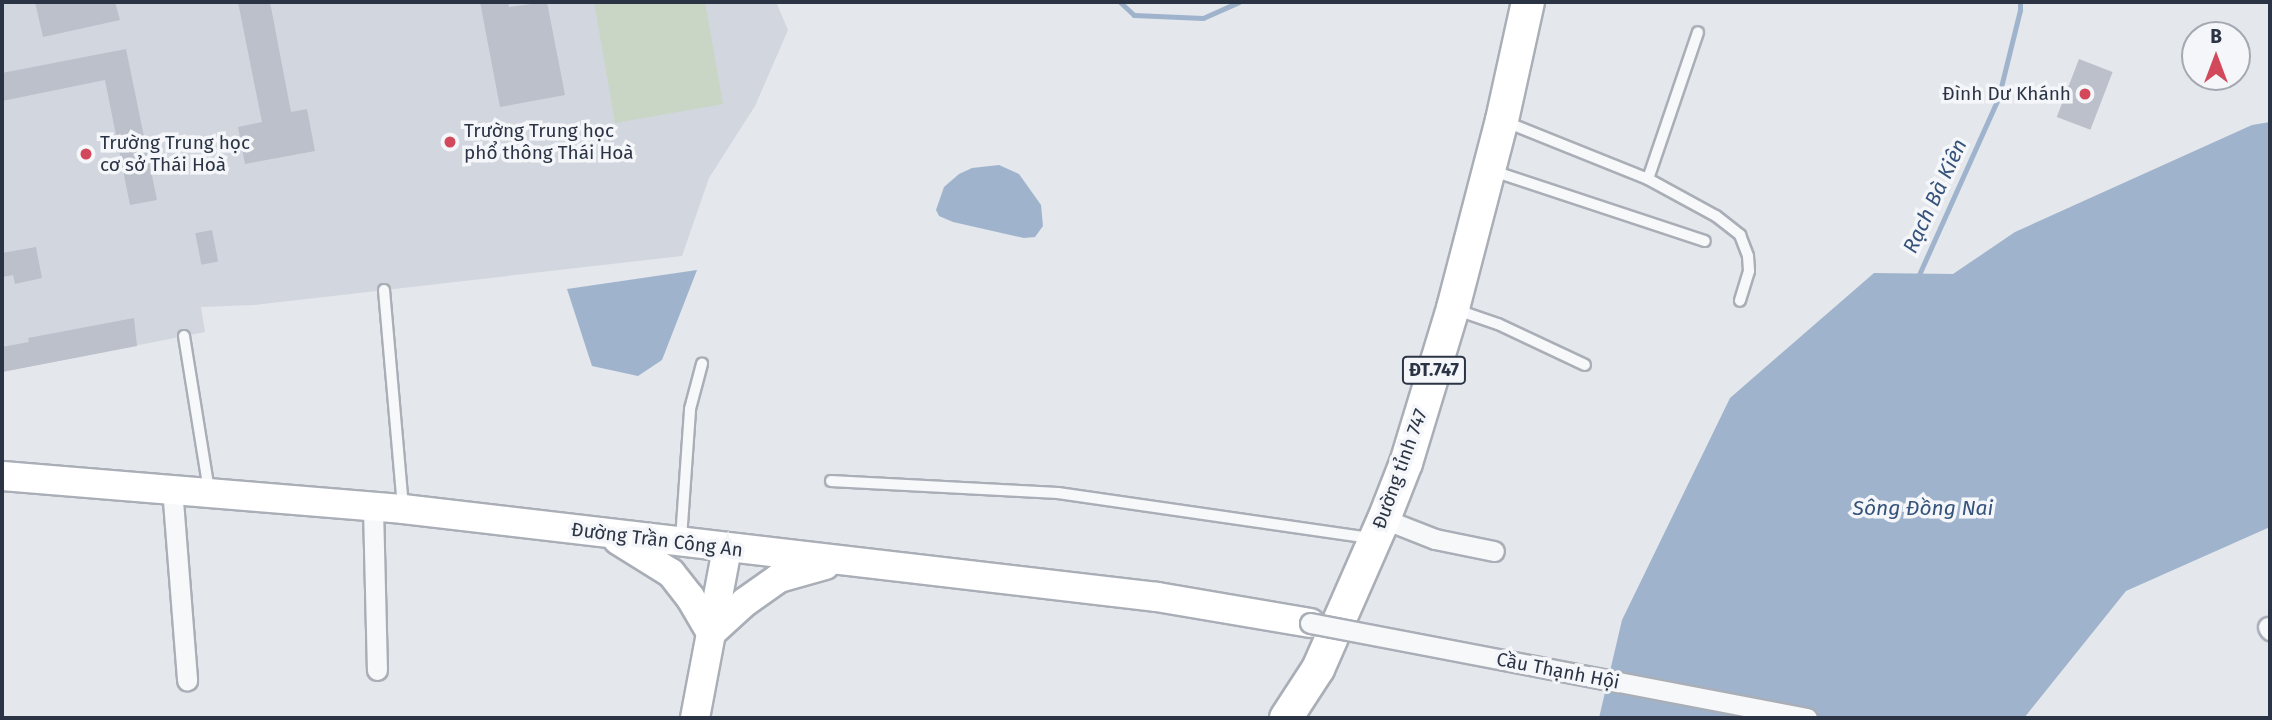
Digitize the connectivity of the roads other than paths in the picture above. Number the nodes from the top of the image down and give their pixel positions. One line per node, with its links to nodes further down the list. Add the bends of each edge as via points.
1 (1528, 2): 3 (main road, Đường tỉnh 747 / ĐT.747)
2 (1698, 32): 5 (lane)
3 (1502, 121): 4 (main road, Đường tỉnh 747 / ĐT.747); 5 (lane)
4 (1489, 170): 6 (lane); 9 (main road, Đường tỉnh 747 / ĐT.747)
5 (1648, 179): 8 (lane, via 1716,216 1740,235 1749,271)
6 (1705, 241)
7 (384, 290): 18 (lane)
8 (1740, 301)
9 (1453, 309): 12 (lane, via 1498,324); 19 (main road, Đường tỉnh 747 / ĐT.747, via 1406,463)
10 (184, 335): 16 (lane)
11 (702, 364): 21 (lane, via 690,409)
12 (1585, 365)
13 (2, 476): 15 (street, Đường Trần Công An)
14 (831, 481): 19 (lane, via 1058,493)
15 (172, 488): 16 (street, Đường Trần Công An); 28 (street)
16 (209, 491): 17 (street, Đường Trần Công An)
17 (373, 508): 18 (street, Đường Trần Công An); 27 (street)
18 (403, 509): 20 (street, Đường Trần Công An)
19 (1380, 529): 23 (street); 30 (main road, Đường tỉnh 747 / ĐT.747, via 1318,669)
20 (610, 534): 21 (street, Đường Trần Công An); 26 (street, via 671,573)
21 (681, 543): 22 (street, Đường Trần Công An)
22 (727, 549): 24 (street, Đường Trần Công An); 26 (street)
23 (1494, 551)
24 (848, 562): 25 (street, Đường Trần Công An, via 1157,597); 26 (street, via 806,568 779,578)
25 (1310, 623): 31 (street, Cầu Thạnh Hội, bridge)
26 (711, 634): 29 (street)
27 (377, 670)
28 (187, 680)
29 (695, 718)
30 (1286, 718)
31 (1807, 718)

